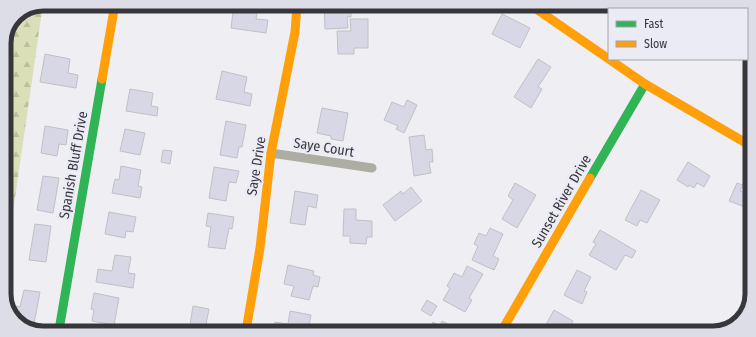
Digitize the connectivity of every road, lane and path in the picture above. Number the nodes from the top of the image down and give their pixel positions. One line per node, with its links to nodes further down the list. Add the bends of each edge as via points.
1 (114, 11): 10 (street, Spanish Bluff Drive)
2 (297, 11): 8 (street, Saye Drive, via 295,32)
3 (539, 11): 4 (street)
4 (608, 58)
5 (611, 60): 6 (street)
6 (645, 84): 7 (street); 12 (street, Sunset River Drive)
7 (745, 142)
8 (271, 153): 9 (street, Saye Court); 11 (street, Saye Drive, via 260,248)
9 (372, 168)
10 (60, 326)
11 (247, 326)
12 (504, 326)

